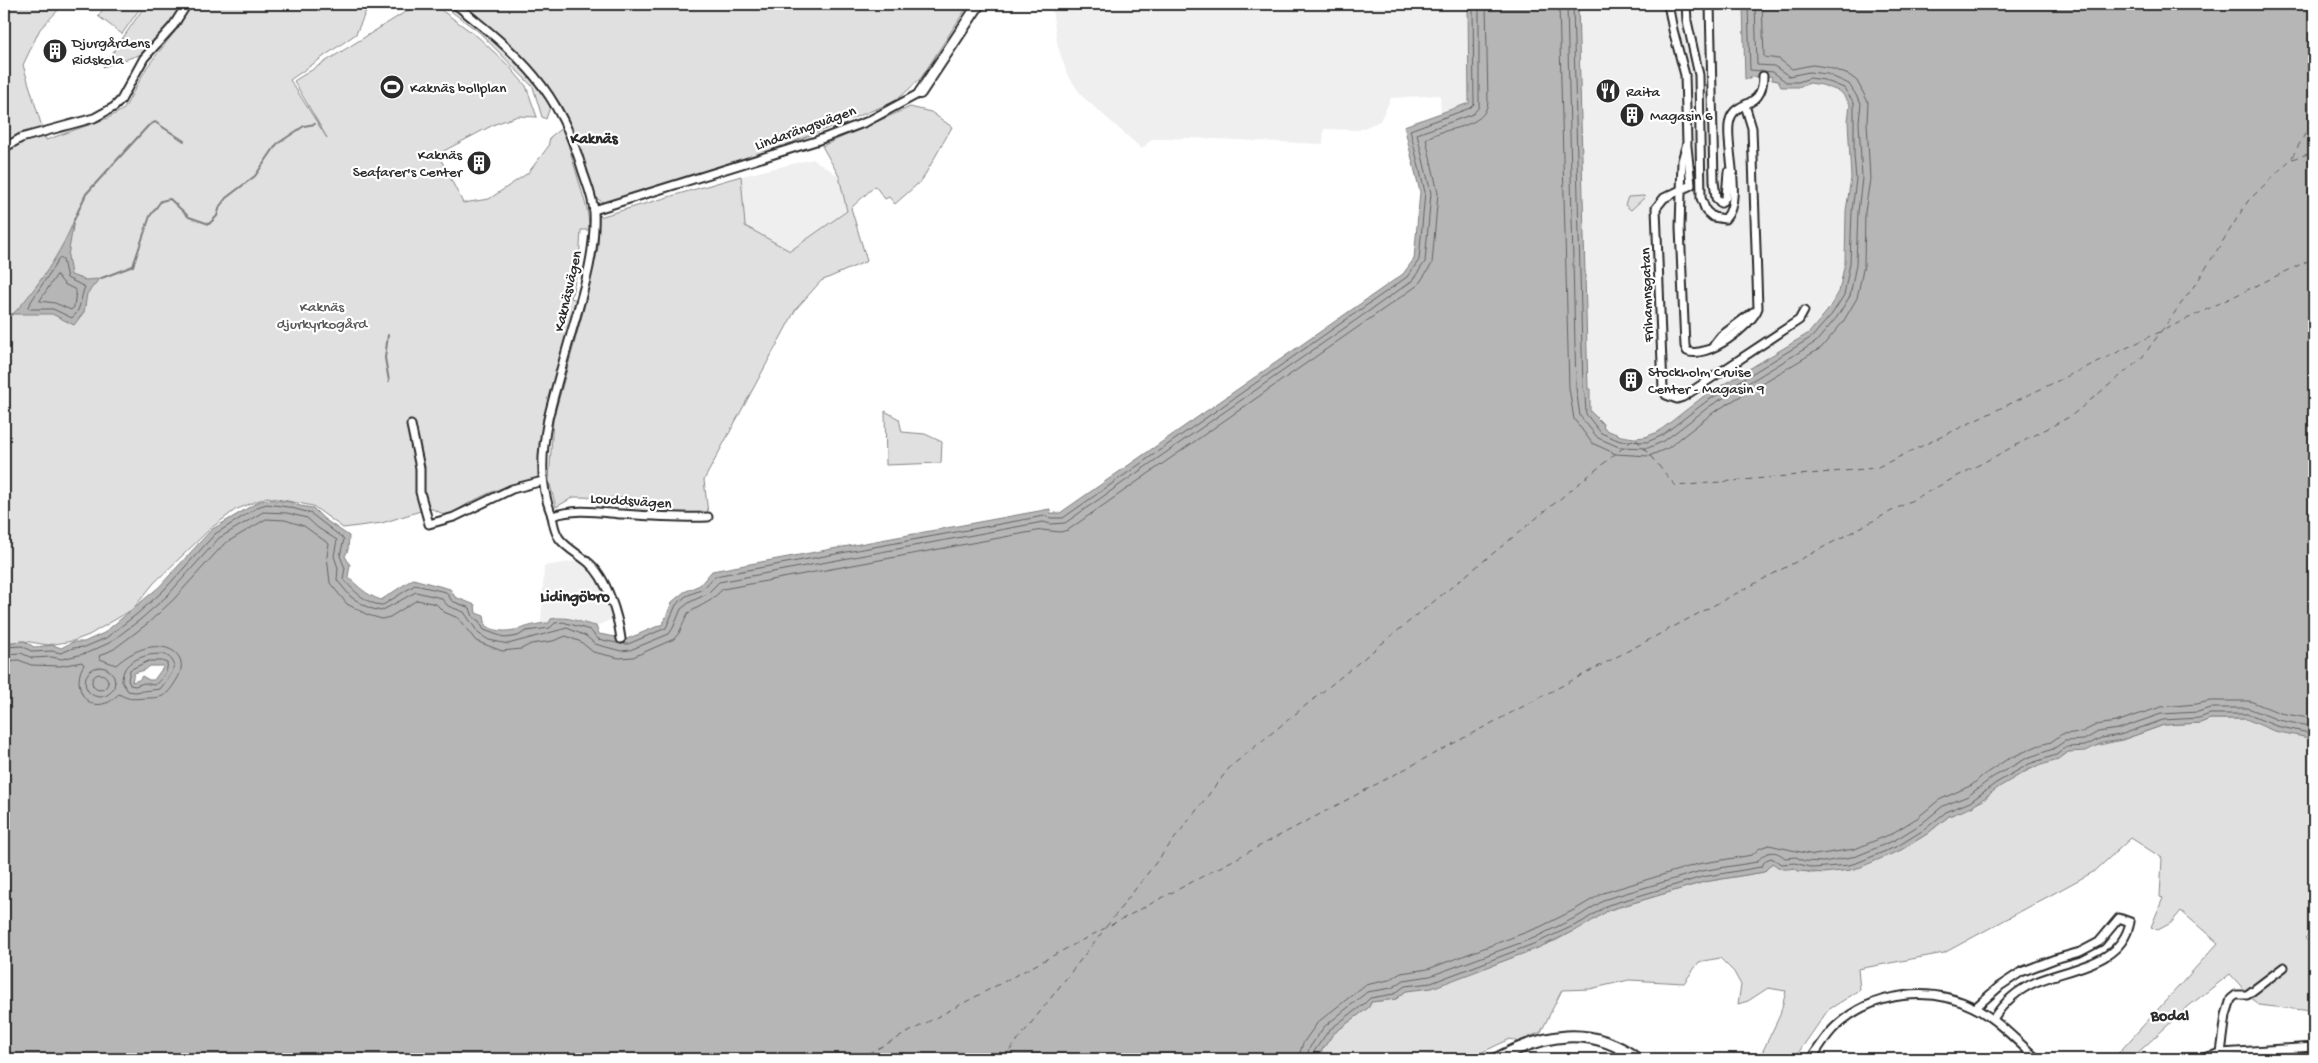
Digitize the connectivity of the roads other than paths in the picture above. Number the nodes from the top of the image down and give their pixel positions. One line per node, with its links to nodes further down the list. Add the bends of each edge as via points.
1 (186, 4): 11 (street, via 173,26 144,58 114,107 94,118 21,138)
2 (455, 4): 14 (street, Kaknäsvägen, via 518,56 545,88 564,117 576,145)
3 (979, 4): 8 (street, Lindarängsvägen)
4 (1668, 4): 10 (street, via 1685,75)
5 (1686, 4): 12 (street, via 1699,75 1702,206 1719,219 1726,219 1732,206)
6 (1710, 4): 12 (street, via 1714,181 1716,198 1721,203 1726,197)
7 (1763, 76): 9 (street, via 1759,97)
8 (920, 93): 14 (street, Lindarängsvägen, via 866,122 816,141)
9 (1745, 105): 12 (street, via 1734,111 1731,117); 13 (street, via 1752,128 1757,311 1724,341 1705,351 1692,353 1685,346 1680,227)
10 (1687, 143): 13 (street, via 1682,161); 13 (street, Frihamnsgatan, via 1691,185)
11 (4, 148)
12 (1730, 162)
13 (1682, 189): 15 (street, Frihamnsgatan, via 1664,198 1656,208 1663,389 1666,395 1676,399 1682,397 1799,320)
14 (594, 210): 17 (street, Kaknäsvägen, via 587,275 544,438)
15 (1804, 311)
16 (411, 425): 17 (street, via 420,468 420,492 429,524 454,517 512,489)
17 (543, 480): 18 (street, Kaknäsvägen)
18 (552, 516): 19 (street, Louddsvägen, via 569,510 590,510); 20 (street, Kaknäsvägen, via 552,524 560,540 591,564 602,578 619,620)
19 (708, 517)
20 (621, 639)
21 (2284, 967): 25 (street, via 2247,995 2236,995 2231,1000)
22 (1975, 1008): 23 (street); 23 (street, via 2021,972 2086,949 2106,936 2120,918 2130,922 2124,936 2109,954 2089,965 2025,987 2003,1004); 28 (street, via 1931,995 1885,998 1844,1019 1828,1034)
23 (1992, 1019): 29 (street)
24 (2314, 1046): 25 (street)
25 (2221, 1053): 30 (street)
26 (1496, 1059): 27 (street, via 1543,1040 1579,1036 1610,1043)
27 (1637, 1059)
28 (1811, 1059)
29 (2037, 1059)
30 (2200, 1059)

